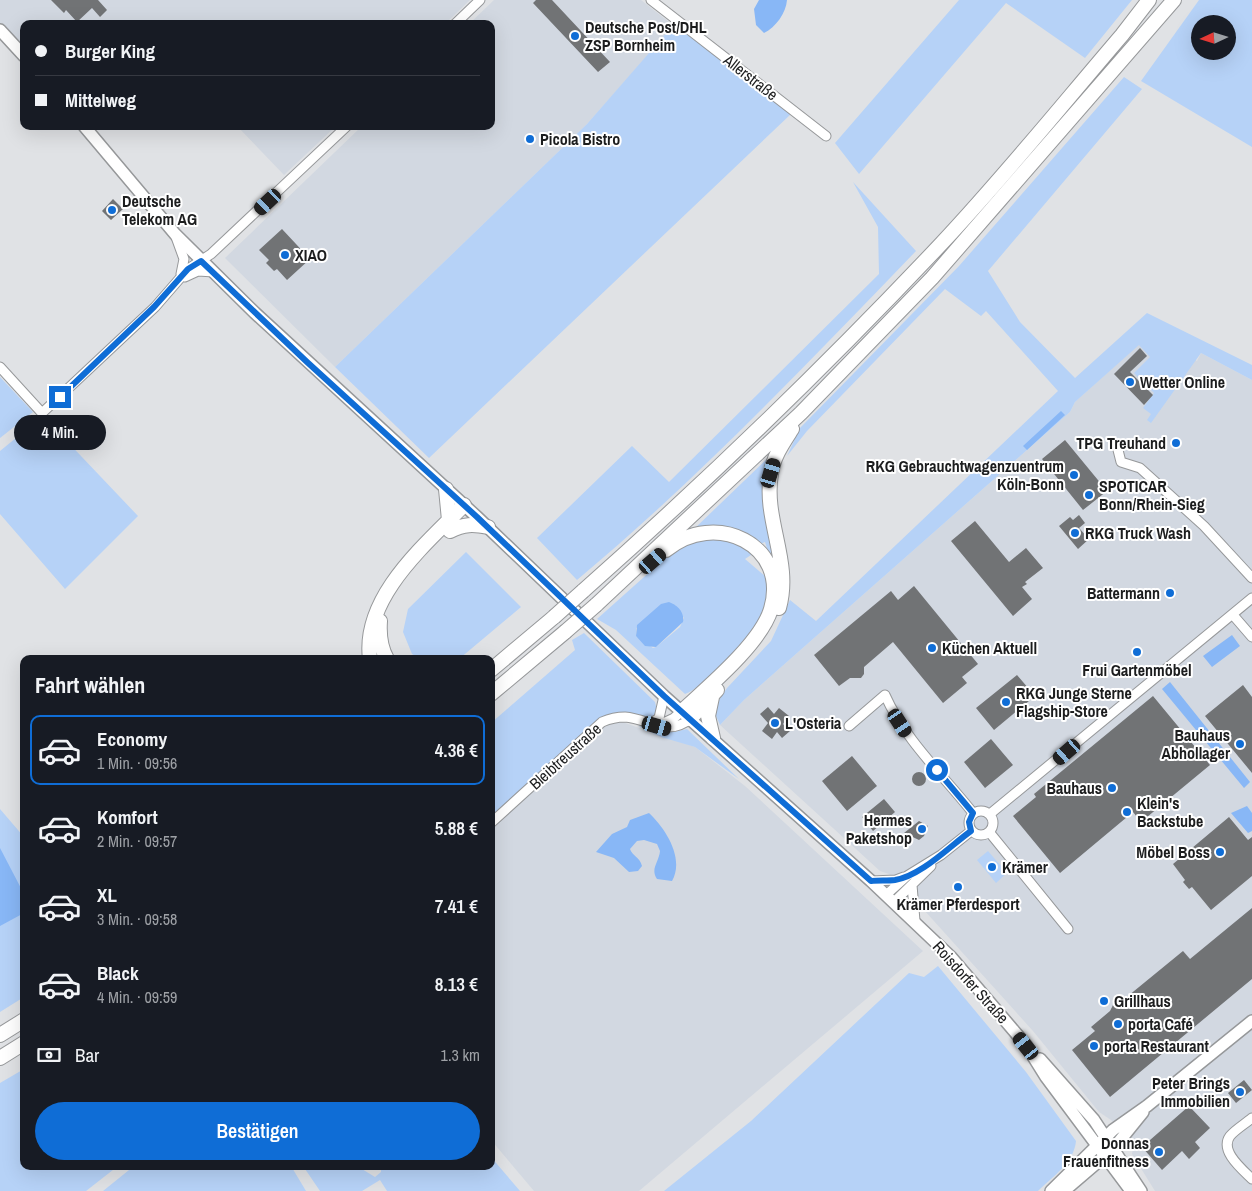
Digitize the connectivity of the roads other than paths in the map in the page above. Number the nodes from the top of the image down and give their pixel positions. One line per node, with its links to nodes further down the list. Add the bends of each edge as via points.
1 (480, 0): 5 (street)
2 (651, 0): 10 (street, Allerstraße)
3 (1149, 0): 27 (highway, bridge, via 941,244 714,472)
4 (1174, 0): 16 (highway, via 954,254)
5 (459, 20)
6 (0, 30): 7 (main road)
7 (20, 52)
8 (87, 130): 11 (main road, Roisdorfer Straße)
9 (344, 130): 12 (street)
10 (826, 136)
11 (175, 234): 12 (main road, Roisdorfer Straße); 14 (street, via 184,259)
12 (201, 261): 13 (main road, Roisdorfer Straße); 14 (street)
13 (214, 272): 14 (street, via 194,272); 18 (main road, Roisdorfer Straße)
14 (176, 282): 15 (street, via 42,413)
15 (0, 367)
16 (801, 413): 23 (highway); 33 (highway, via 777,454 771,473 769,496 784,582 778,612 767,635)
17 (1118, 450): 22 (street, via 1121,462 1140,468 1204,526)
18 (446, 489): 19 (main road, Roisdorfer Straße); 20 (highway)
19 (466, 507): 20 (highway); 21 (main road, Roisdorfer Straße)
20 (450, 526): 21 (highway, via 471,524); 28 (highway, via 393,582 380,602 372,625); 29 (highway, via 388,600 381,614 379,634)
21 (488, 528): 34 (main road, Roisdorfer Straße)
22 (1252, 578)
23 (620, 585): 32 (highway, bridge); 35 (highway, via 675,542 705,532 740,538 754,547 768,567 774,596 763,627)
24 (1252, 598): 25 (street)
25 (1233, 615): 26 (street); 40 (street)
26 (1252, 637)
27 (514, 651): 30 (highway); 31 (highway)
28 (370, 655)
29 (384, 655)
30 (495, 662)
31 (495, 667)
32 (495, 691)
33 (712, 695): 35 (highway); 38 (highway, via 708,716)
34 (664, 696): 35 (main road, Roisdorfer Straße); 36 (street, via 662,712)
35 (686, 715): 36 (street, Bleibtreustraße, via 677,727 667,729); 38 (main road, Roisdorfer Straße)
36 (653, 725): 41 (street, Bleibtreustraße, via 626,717 602,722)
37 (849, 726): 39 (street, via 885,695 908,735)
38 (712, 738): 46 (main road, Roisdorfer Straße)
39 (973, 813): 40 (street, via 982,810); 42 (street, via 969,822)
40 (990, 814): 43 (street, via 994,824)
41 (495, 819)
42 (971, 831): 43 (street, via 980,836); 44 (street)
43 (990, 832): 50 (street)
44 (940, 855): 45 (street); 47 (street)
45 (907, 876): 46 (street); 48 (street)
46 (871, 881): 48 (main road, Roisdorfer Straße)
47 (912, 885): 48 (street); 49 (street)
48 (890, 899): 49 (main road, Roisdorfer Straße)
49 (915, 921): 58 (main road, Roisdorfer Straße, via 981,991 1026,1046 1055,1073)
50 (1068, 929)
51 (1252, 1021): 56 (main road)
52 (20, 1022): 53 (highway)
53 (0, 1035)
54 (20, 1046): 55 (highway)
55 (0, 1058)
56 (1147, 1106): 58 (main road); 59 (main road)
57 (1252, 1118): 60 (street, via 1230,1136 1227,1147)
58 (1101, 1142): 59 (main road, Roisdorfer Straße); 61 (main road)
59 (1109, 1153): 62 (main road); 63 (main road, Roisdorfer Straße); 64 (main road, Roisdorfer Straße)
60 (1252, 1179)
61 (1051, 1191)
62 (1064, 1191)
63 (1131, 1191)
64 (1141, 1191)

